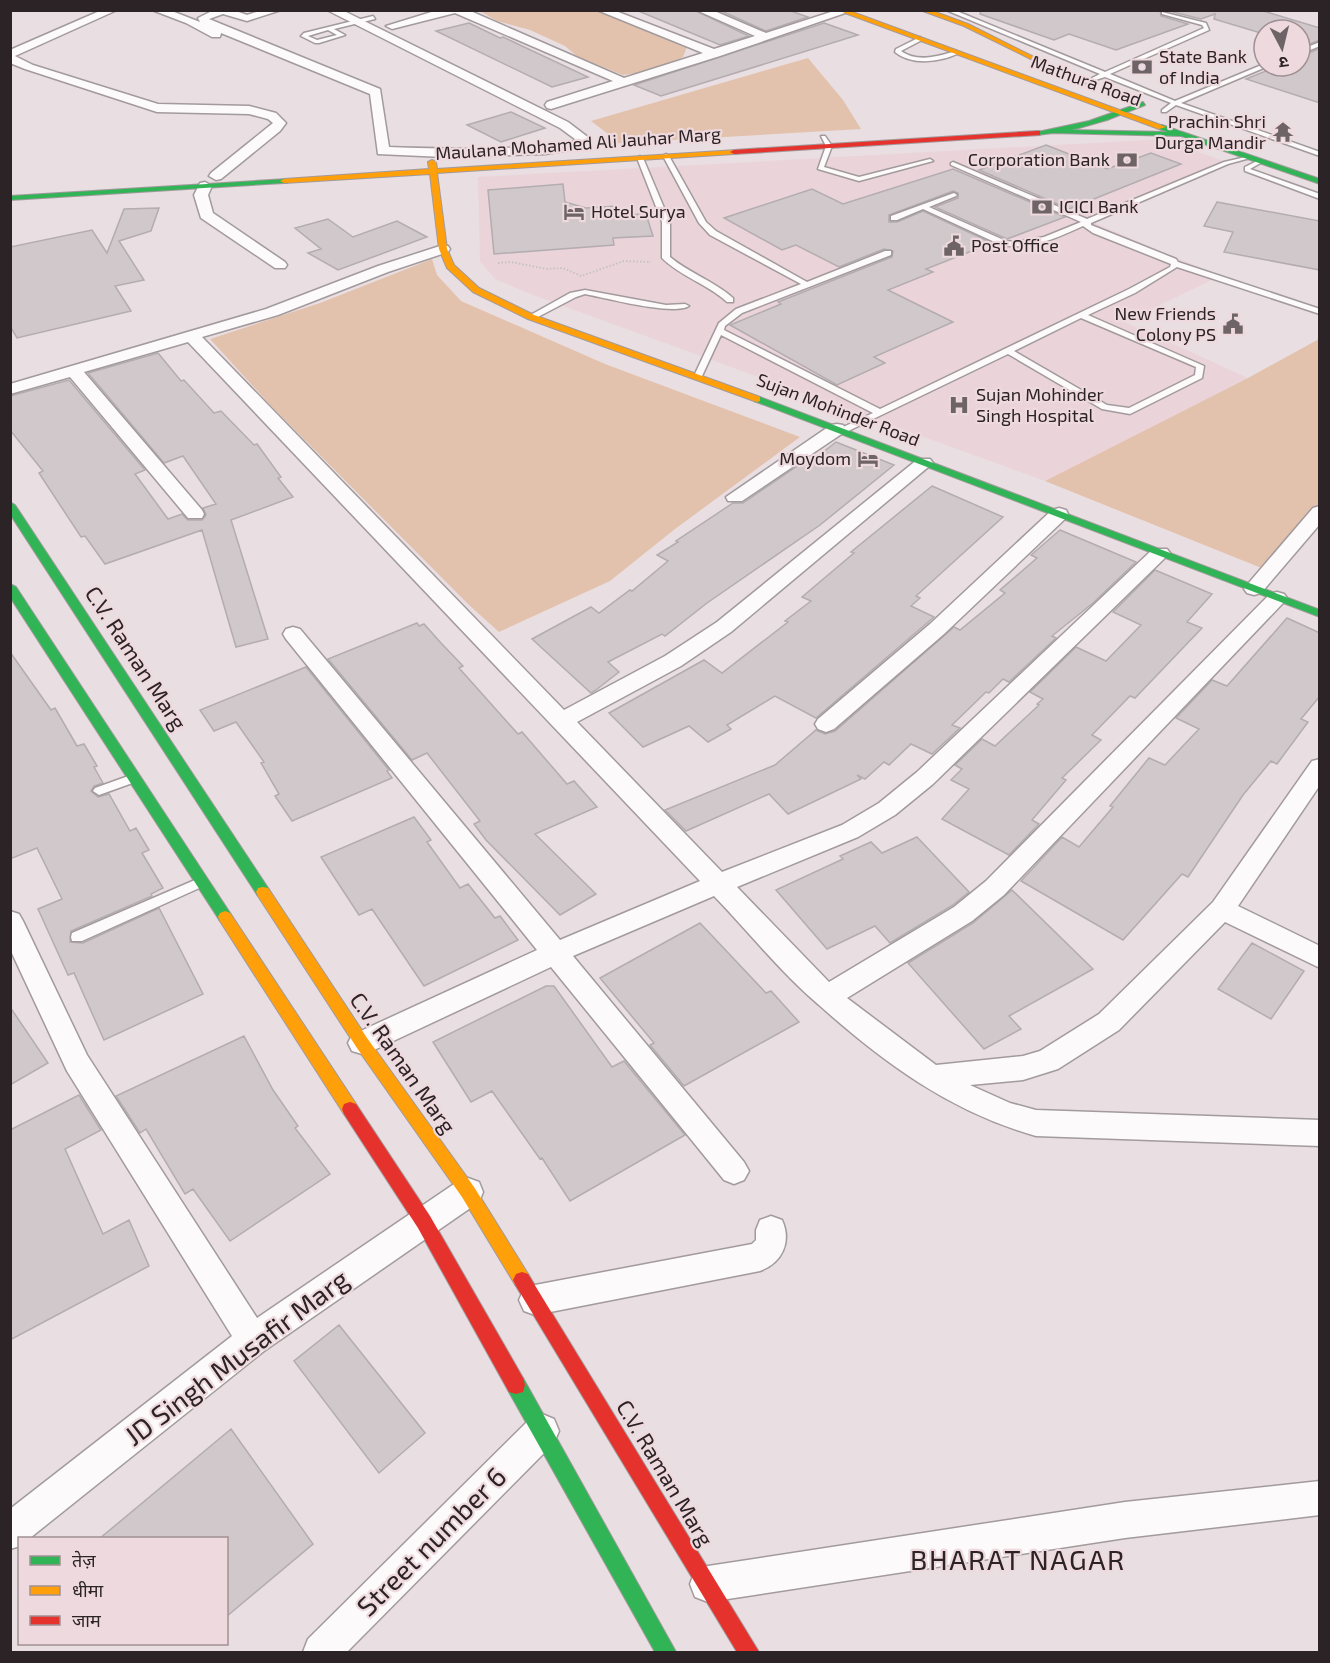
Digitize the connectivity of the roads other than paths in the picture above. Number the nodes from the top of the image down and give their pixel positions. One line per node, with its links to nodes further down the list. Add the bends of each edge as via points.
1 (111, 10): 25 (street)
2 (157, 10): 42 (street, via 357,91 364,99)
3 (276, 10): 11 (street, via 247,18)
4 (332, 10): 15 (street)
5 (453, 10): 17 (street)
6 (458, 10): 29 (street)
7 (602, 10): 24 (street)
8 (701, 10): 20 (street)
9 (875, 10): 19 (main road)
10 (963, 10): 16 (lane)
11 (221, 11): 15 (street, via 203,18 207,24 376,92 383,151 545,150 577,145 583,138)
12 (842, 11): 20 (street); 21 (main road, Mathura Road)
13 (936, 12): 16 (lane); 26 (main road)
14 (1164, 13): 28 (lane, via 1204,24 1207,29)
15 (356, 16): 17 (street); 18 (lane)
16 (966, 18): 28 (lane)
17 (392, 26): 33 (street)
18 (329, 28): 18 (lane, via 306,34 304,36 317,42 342,35)
19 (944, 33)
20 (767, 37): 24 (street)
21 (920, 39): 23 (main road, Mathura Road); 23 (lane, via 898,52 918,60)
22 (966, 40): 26 (main road, Mathura Road)
23 (956, 53): 34 (main road, Mathura Road)
24 (716, 54): 29 (street)
25 (10, 56): 51 (street, via 29,67 157,108 249,110 277,119 280,123 276,128)
26 (1053, 68): 30 (main road, Mathura Road)
27 (1252, 71): 35 (lane)
28 (1103, 74): 30 (lane); 35 (lane)
29 (624, 82): 33 (street)
30 (1088, 82): 31 (main road, Mathura Road)
31 (1114, 93): 32 (main road, Mathura Road); 34 (main road, Maulana Mohamed Ali Jauhar Marg)
32 (1143, 104): 35 (main road, Mathura Road); 36 (main road, Maulana Mohamed Ali Jauhar Marg)
33 (551, 105): 40 (street, via 588,128)
34 (1097, 105): 36 (main road, Mathura Road); 39 (main road, Maulana Mohamed Ali Jauhar Marg, via 1040,124)
35 (1170, 107): 41 (lane); 49 (main road, Mathura Road)
36 (1122, 113): 37 (main road, Maulana Mohamed Ali Jauhar Marg); 38 (main road, Mathura Road)
37 (1056, 132): 38 (main road); 39 (main road, Maulana Mohamed Ali Jauhar Marg)
38 (1182, 134): 44 (main road, Mathura Road)
39 (826, 141): 43 (main road, Maulana Mohamed Ali Jauhar Marg); 46 (lane, via 820,168 859,179); 50 (main road, Maulana Mohamed Ali Jauhar Marg)
40 (594, 144)
41 (1320, 154)
42 (371, 155)
43 (666, 156): 45 (main road, Maulana Mohamed Ali Jauhar Marg); 64 (lane, via 703,223 713,233)
44 (1248, 156): 47 (main road, Mathura Road); 59 (lane)
45 (640, 158): 50 (main road, Maulana Mohamed Ali Jauhar Marg); 65 (lane, via 666,222 666,258)
46 (930, 161)
47 (1261, 161): 52 (main road, Mathura Road); 55 (lane, via 1247,170)
48 (952, 164): 59 (lane)
49 (1320, 165)
50 (432, 166): 51 (main road, Maulana Mohamed Ali Jauhar Marg); 60 (main road, Sujan Mohinder Road)
51 (210, 181): 53 (main road, Maulana Mohamed Ali Jauhar Marg); 56 (main road, Maulana Mohamed Ali Jauhar Marg); 63 (street, via 201,195 206,215)
52 (1320, 182)
53 (10, 187)
54 (954, 195): 57 (lane)
55 (1320, 197)
56 (10, 198)
57 (923, 207): 58 (lane); 59 (lane, via 1013,245 1038,242)
58 (894, 218)
59 (1087, 222): 62 (lane, via 1096,231)
60 (442, 249): 69 (main road, Sujan Mohinder Road, via 450,266 476,290); 71 (street)
61 (888, 253): 64 (lane)
62 (1175, 264): 67 (lane); 68 (lane, via 1132,291)
63 (280, 266)
64 (806, 284): 70 (lane, via 739,311)
65 (730, 300)
66 (685, 306): 69 (lane, via 666,307 585,292)
67 (1320, 312)
68 (1080, 315): 72 (lane); 72 (lane, via 1200,366 1199,376 1130,411 1105,407)
69 (531, 317): 74 (main road, Sujan Mohinder Road)
70 (719, 331): 74 (lane); 76 (lane)
71 (193, 337): 73 (street); 93 (street)
72 (1008, 350): 76 (lane)
73 (74, 371): 75 (street); 82 (street)
74 (698, 376): 77 (main road, Sujan Mohinder Road)
75 (10, 389)
76 (879, 412): 77 (lane)
77 (840, 430): 78 (main road, Sujan Mohinder Road); 79 (street)
78 (924, 463): 83 (main road, Sujan Mohinder Road); 93 (street, via 724,627 673,661)
79 (735, 497)
80 (10, 504): 107 (main road, C.V. Raman Marg)
81 (1320, 512): 84 (street)
82 (195, 514)
83 (1059, 514): 85 (main road, Sujan Mohinder Road); 94 (street, via 937,629)
84 (1313, 530): 87 (street)
85 (1160, 553): 87 (main road, Sujan Mohinder Road); 99 (street, via 925,778 887,809 850,831)
86 (10, 587): 89 (main road)
87 (1254, 589): 88 (main road, Sujan Mohinder Road)
88 (1277, 598): 91 (main road, Sujan Mohinder Road); 106 (street, via 995,888 963,914)
89 (25, 609): 90 (lane); 96 (main road)
90 (10, 614)
91 (1320, 614)
92 (293, 634): 104 (street)
93 (561, 721): 99 (street)
94 (826, 724)
95 (1320, 767): 100 (street)
96 (134, 778): 97 (lane); 98 (main road)
97 (99, 791)
98 (201, 879): 101 (lane); 103 (lane); 112 (main road)
99 (718, 884): 104 (street); 106 (street)
100 (1222, 909): 105 (street); 108 (street, via 1109,1022 1048,1061 1023,1068)
101 (113, 914)
102 (10, 921): 115 (street, via 77,1063)
103 (77, 937)
104 (555, 953): 107 (street); 110 (street)
105 (1320, 958)
106 (827, 997): 108 (street)
107 (362, 1043): 111 (main road, C.V. Raman Marg)
108 (930, 1077): 109 (street, via 984,1108 1036,1123)
109 (1320, 1133)
110 (734, 1172)
111 (468, 1192): 112 (street, JD Singh Musafir Marg); 114 (main road, C.V. Raman Marg)
112 (424, 1222): 115 (street, JD Singh Musafir Marg); 116 (main road)
113 (771, 1230): 114 (street, via 773,1241 760,1257)
114 (535, 1300): 119 (main road, C.V. Raman Marg)
115 (254, 1340): 118 (street, JD Singh Musafir Marg)
116 (542, 1431): 120 (street, Street number 6); 121 (main road)
117 (1320, 1498): 119 (street, via 1125,1520)
118 (10, 1532)
119 (708, 1584): 122 (main road, C.V. Raman Marg)
120 (321, 1653)
121 (666, 1653)
122 (749, 1653)

